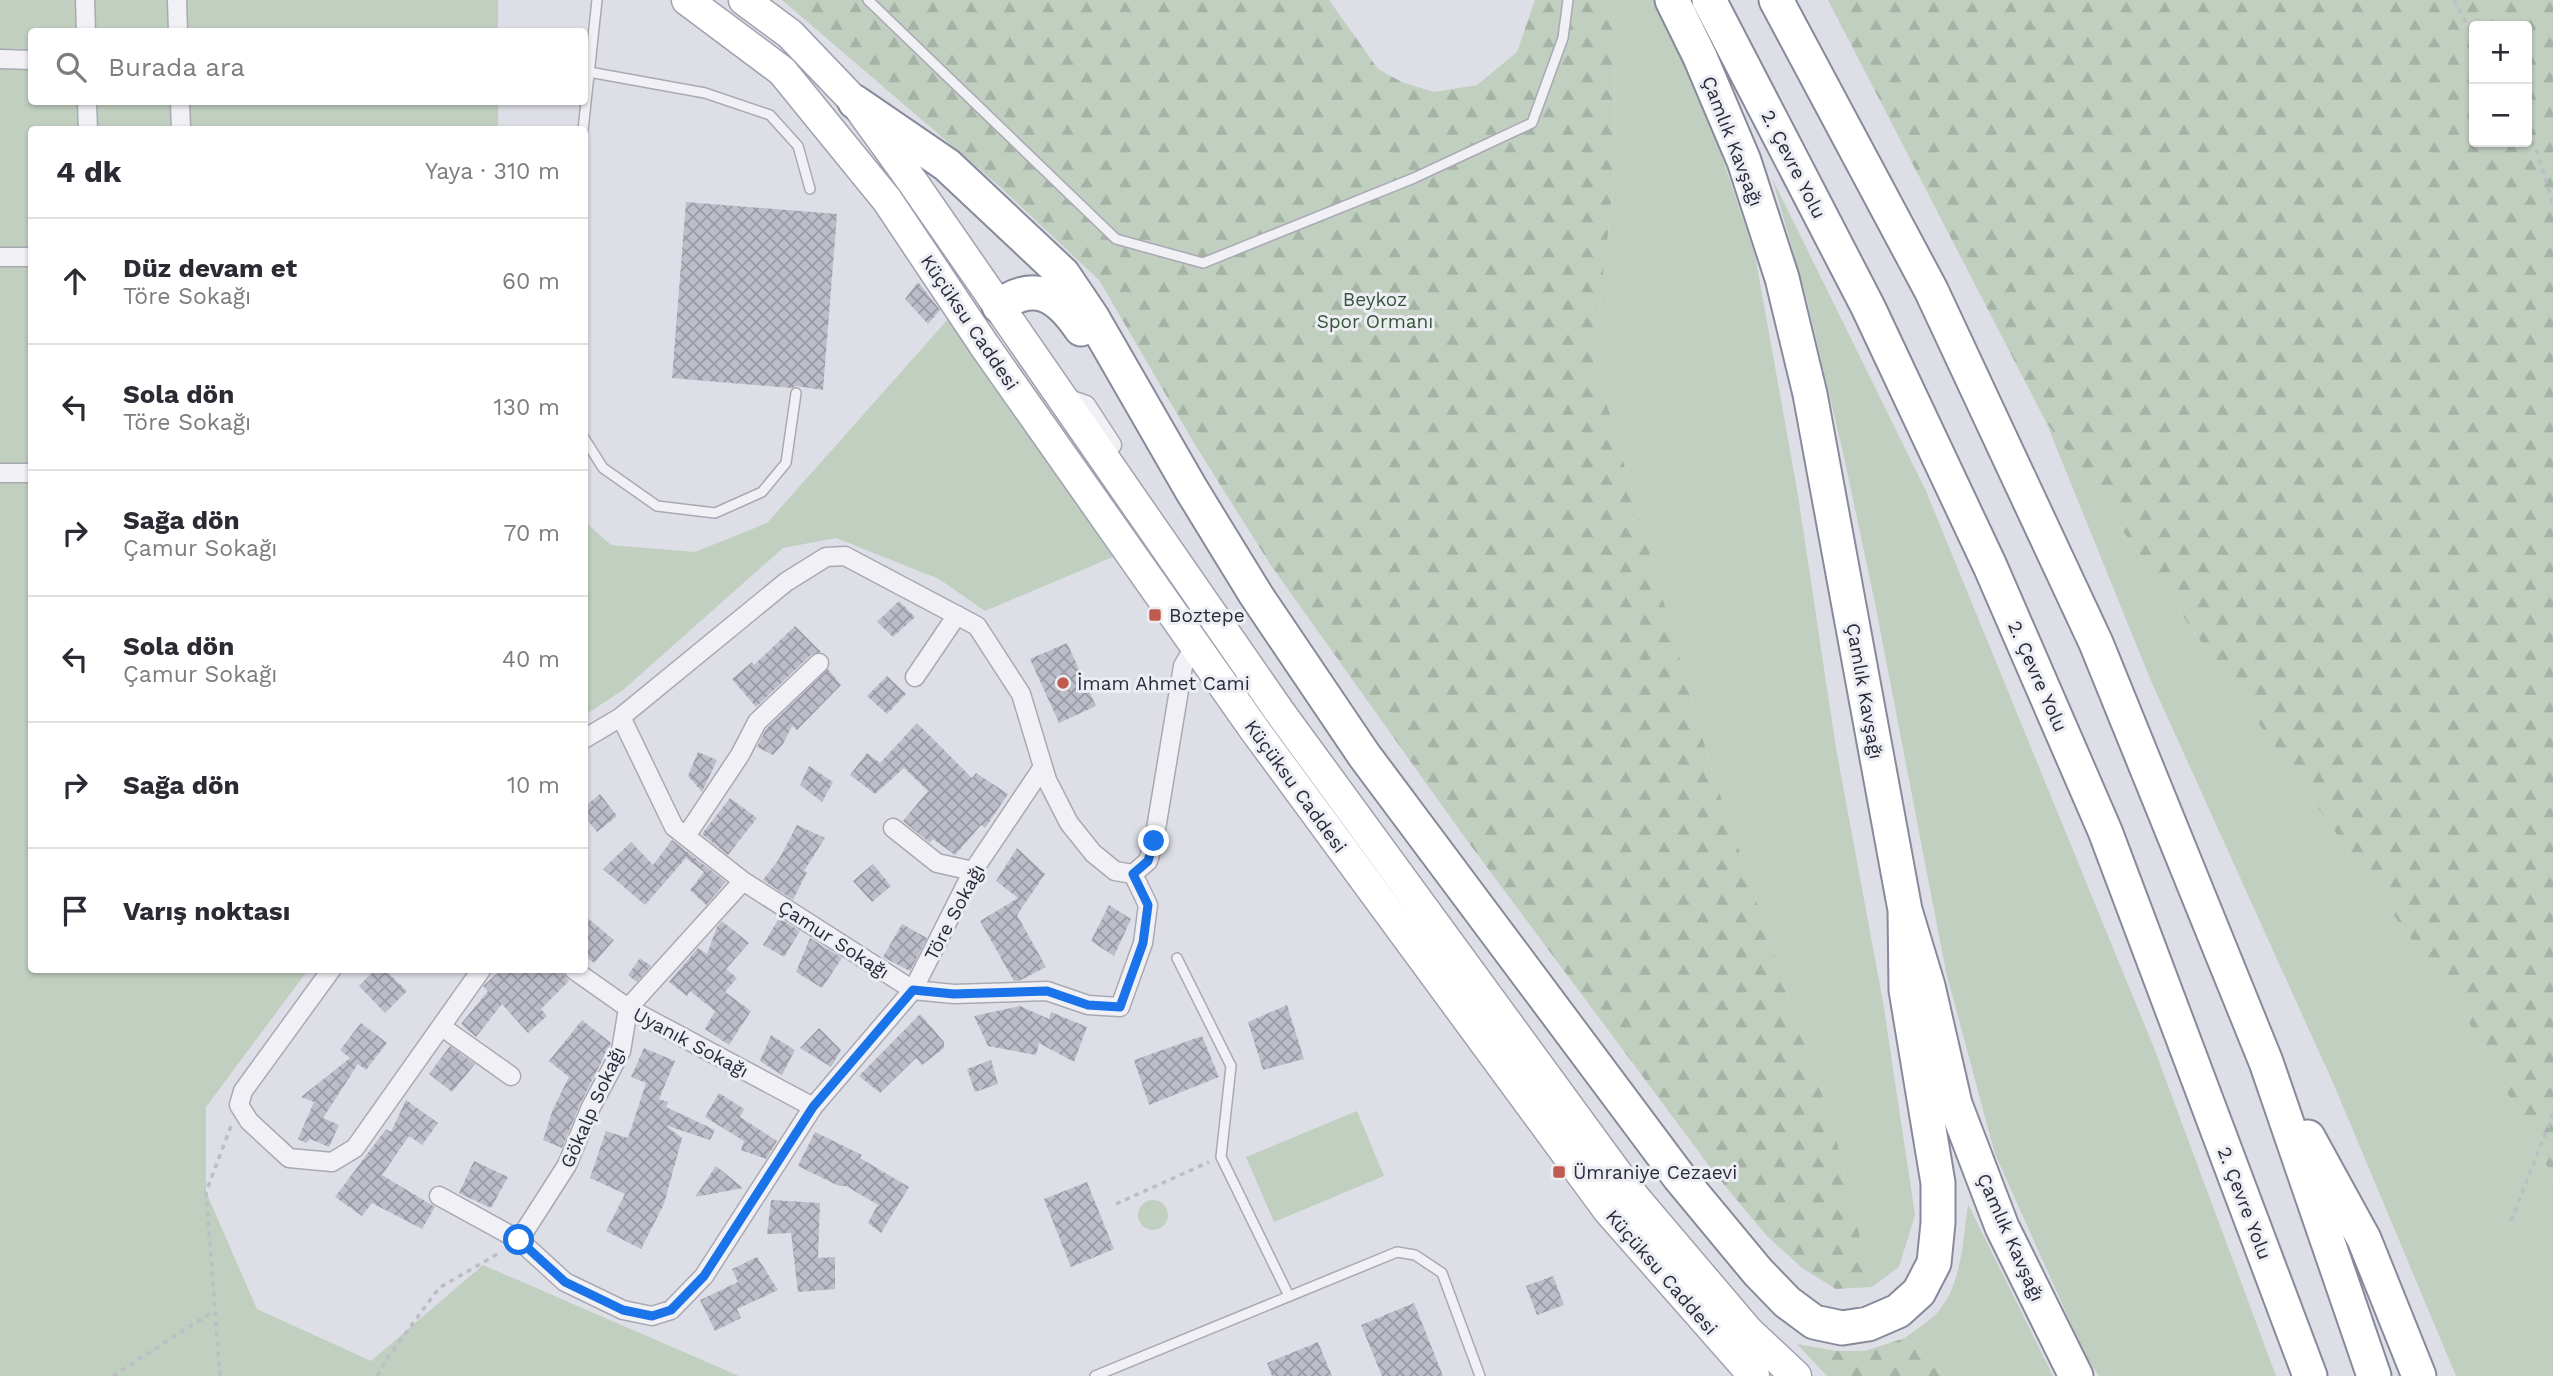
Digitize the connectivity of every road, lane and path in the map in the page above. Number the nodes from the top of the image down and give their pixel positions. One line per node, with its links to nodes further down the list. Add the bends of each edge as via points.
1 (85, 0): 12 (street)
2 (177, 0): 13 (street)
3 (597, 0): 17 (lane)
4 (687, 0): 32 (main road, Küçüksu Caddesi, via 782,71 887,200)
5 (744, 0): 19 (main road, Küçüksu Caddesi, via 790,34)
6 (868, 0): 7 (lane, via 1116,239 1203,263 1414,178 1532,123 1563,38)
7 (1569, 0)
8 (1672, 0): 51 (highway, Çamlık Kavşağı, via 1744,161 1782,278 1813,408)
9 (1709, 0): 81 (highway, 2. Çevre Yolu, via 1868,307 2067,742 2105,831)
10 (1776, 0): 59 (highway, via 1931,290 2096,643)
11 (2454, 0): 14 (path)
12 (86, 28)
13 (178, 28)
14 (2469, 28)
15 (0, 59): 16 (street)
16 (28, 60)
17 (589, 72): 18 (lane); 27 (lane, via 705,93 770,115 799,146)
18 (588, 82)
19 (855, 102): 31 (main road, Küçüksu Caddesi); 37 (highway, via 947,165 1063,274)
20 (87, 105): 23 (street)
21 (180, 105): 24 (street)
22 (586, 105): 25 (lane)
23 (88, 126)
24 (181, 126)
25 (583, 126)
26 (2532, 141): 28 (path)
27 (810, 189)
28 (2553, 204)
29 (0, 257): 30 (street)
30 (28, 257)
31 (999, 306): 32 (main road); 37 (highway, via 1015,294 1036,292 1053,298 1074,319); 39 (main road, Küçüksu Caddesi)
32 (984, 345): 40 (main road, Küçüksu Caddesi)
33 (796, 393): 34 (lane, via 786,463 762,492 715,513 657,506 603,468)
34 (588, 444)
35 (0, 473): 36 (street)
36 (28, 473)
37 (1191, 489): 51 (highway, via 1364,755 1680,1178 1787,1302 1814,1322 1842,1328 1868,1324 1898,1311 1919,1292 1934,1263 1938,1183 1906,990)
38 (957, 615): 42 (street); 43 (street, via 845,556 826,557 786,582); 45 (street, via 976,626 1021,694)
39 (1220, 626): 40 (main road); 79 (main road, Küçüksu Caddesi, via 1635,1198 1748,1331)
40 (1195, 646): 49 (street, via 1182,666 1154,841 1148,861); 69 (main road, Küçüksu Caddesi, via 1608,1210)
41 (819, 663): 47 (street, via 757,722)
42 (915, 677)
43 (621, 717): 44 (street); 47 (street, Çamur Sokağı, via 674,827)
44 (588, 737)
45 (1043, 766): 48 (street, Töre Sokağı); 49 (street, via 1069,823 1093,853 1115,872)
46 (893, 828): 48 (street, via 937,863)
47 (686, 836): 50 (street, Çamur Sokağı)
48 (973, 871): 56 (street, Töre Sokağı)
49 (1133, 874): 56 (street, Çamur Sokağı, via 1148,905 1143,943 1120,1007 1088,1005 1047,991 954,994)
50 (743, 881): 56 (street, Çamur Sokağı); 57 (street)
51 (1905, 911): 80 (highway, Çamlık Kavşağı, via 1955,1104 2002,1227)
52 (1177, 958): 64 (lane, via 1231,1066)
53 (329, 973): 61 (street, via 243,1091)
54 (479, 973): 58 (street)
55 (578, 973): 57 (street, Uyanık Sokağı)
56 (913, 990): 62 (street, Töre Sokağı)
57 (628, 1008): 62 (street, Uyanık Sokağı); 68 (street, Gökalp Sokağı, via 621,1051 567,1165)
58 (442, 1027): 60 (street); 61 (street, via 355,1148 332,1162 289,1158 249,1121)
59 (2266, 1062): 82 (highway); 83 (highway, via 2364,1240)
60 (512, 1076)
61 (239, 1105): 71 (path, via 206,1192)
62 (813, 1107): 68 (street, Töre Sokağı, via 704,1276 671,1310 652,1316 623,1310 565,1282)
63 (2553, 1114): 67 (path)
64 (1221, 1157): 66 (path); 70 (lane)
65 (439, 1196): 68 (street, Töre Sokağı)
66 (1115, 1204)
67 (2511, 1221)
68 (519, 1240): 74 (path, via 439,1288)
69 (1657, 1268): 77 (main road, via 1660,1291); 78 (main road, Küçüksu Caddesi)
70 (1289, 1296): 75 (lane); 76 (lane, via 1397,1252 1415,1255 1441,1273)
71 (215, 1311): 72 (path); 73 (path)
72 (113, 1376)
73 (220, 1376)
74 (377, 1376)
75 (1095, 1376)
76 (1480, 1376)
77 (1731, 1376)
78 (1754, 1376)
79 (1796, 1376)
80 (2076, 1376)
81 (2310, 1376)
82 (2374, 1376)
83 (2419, 1376)

